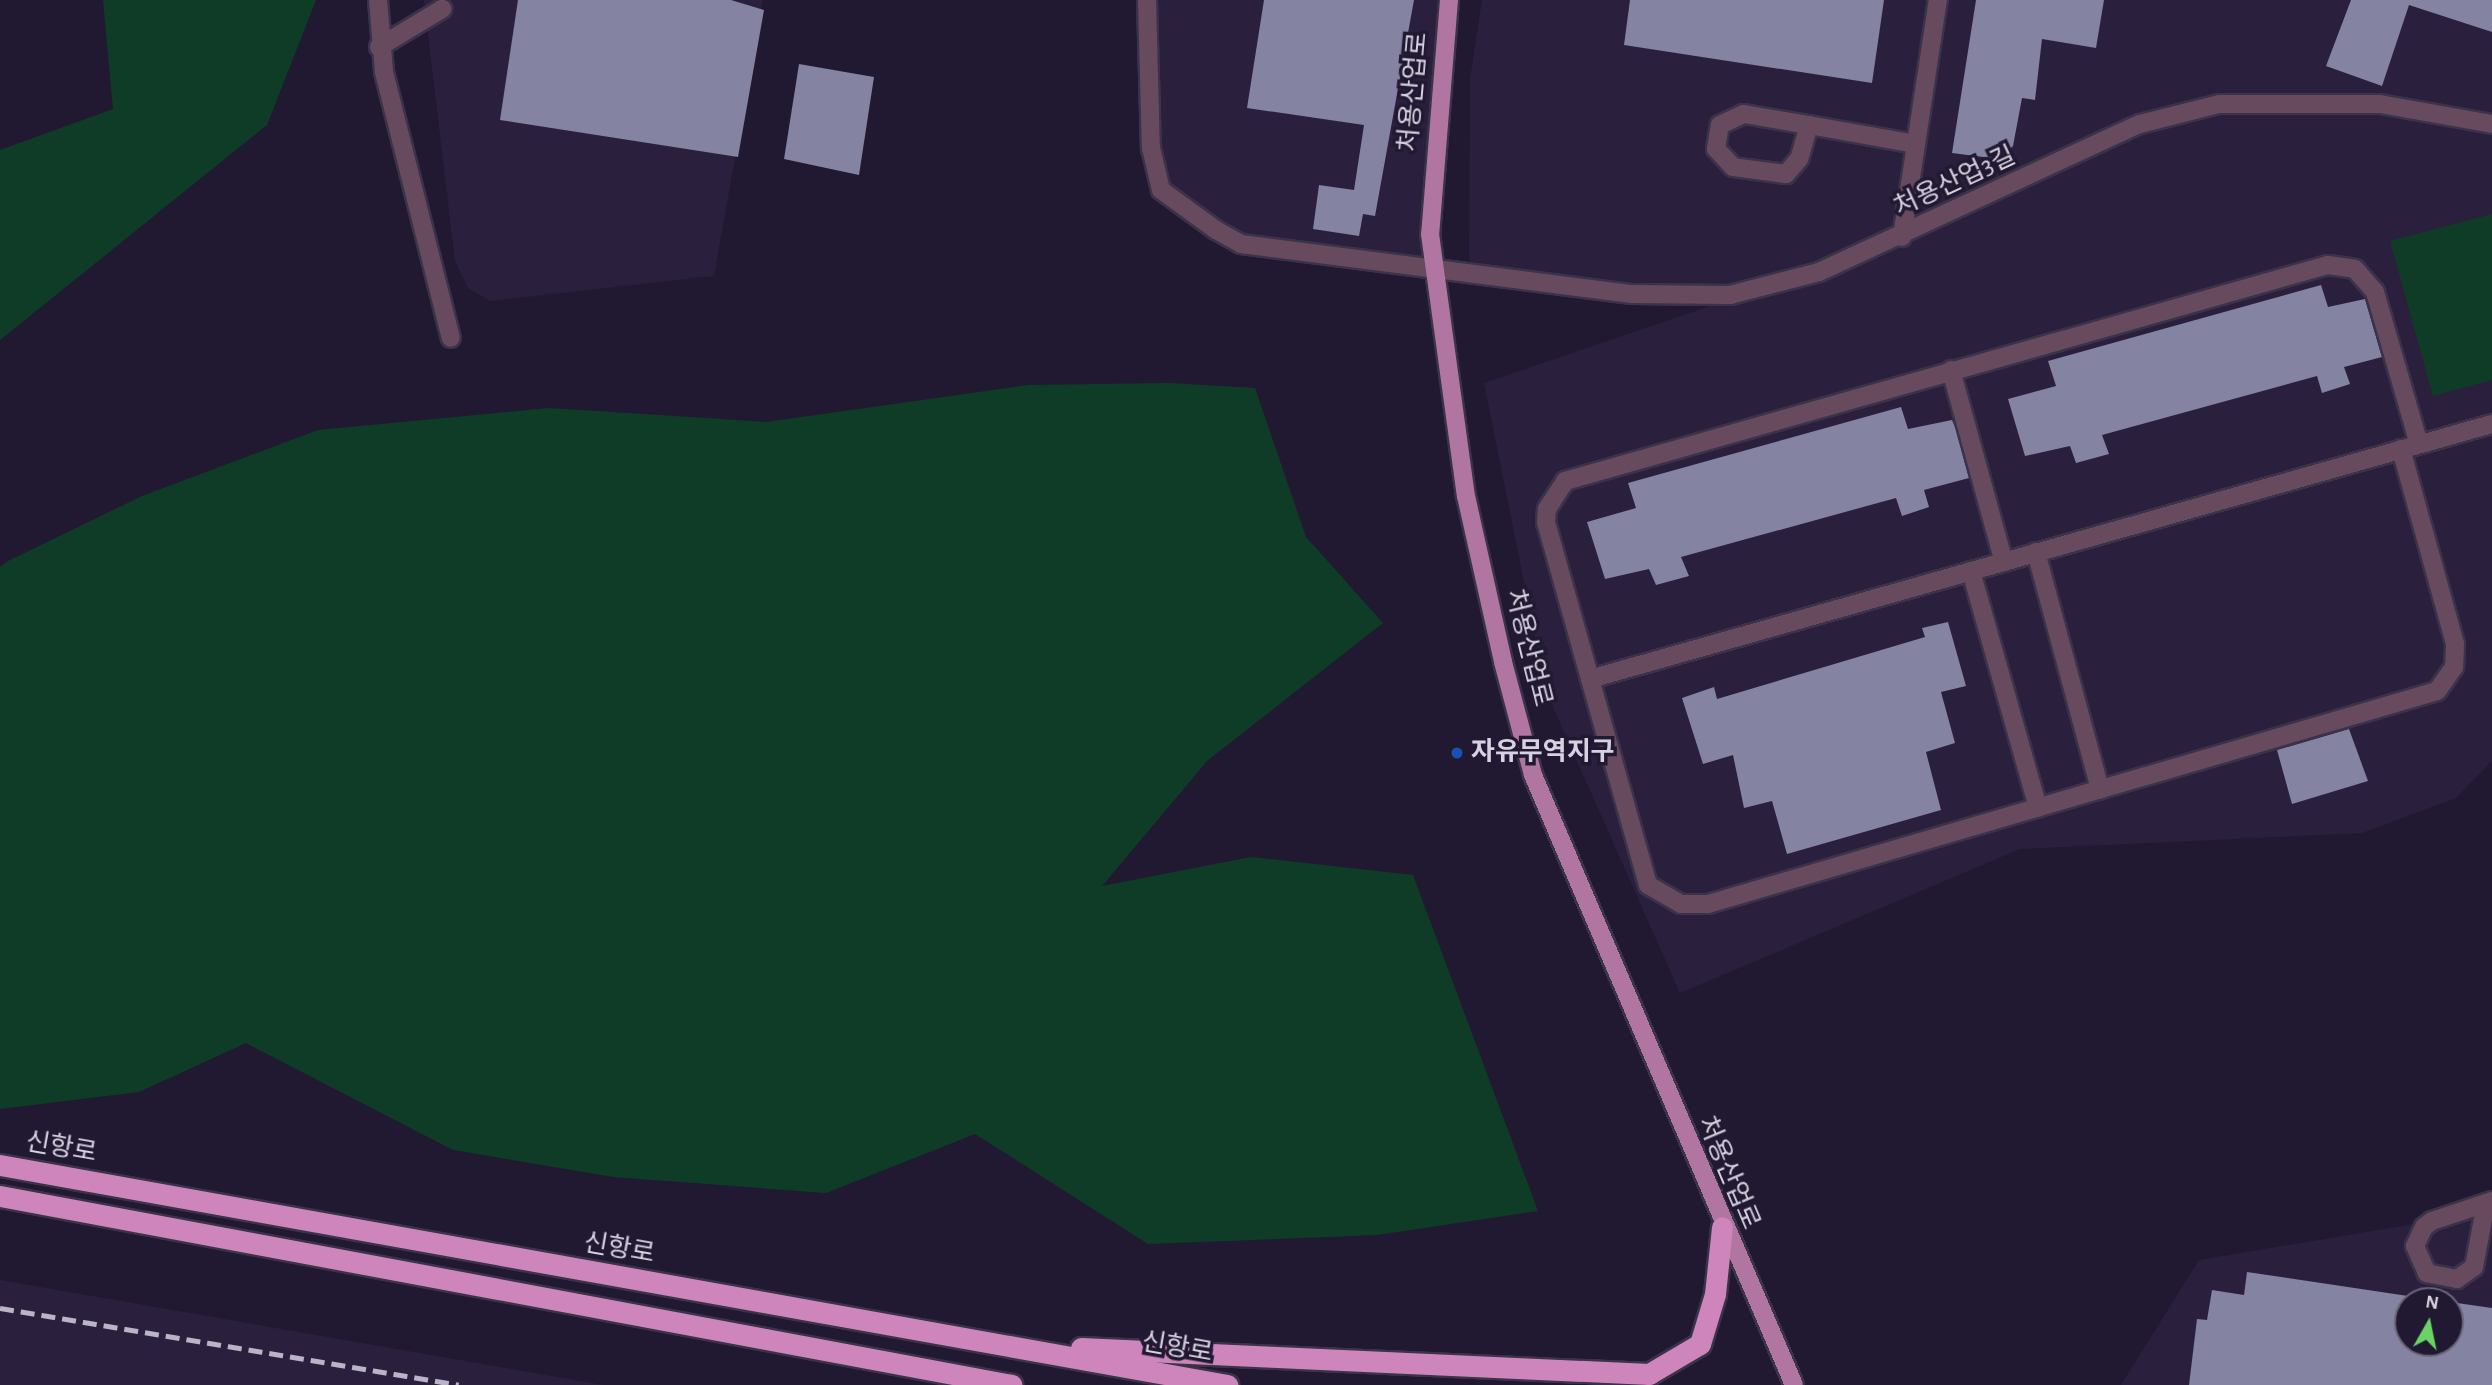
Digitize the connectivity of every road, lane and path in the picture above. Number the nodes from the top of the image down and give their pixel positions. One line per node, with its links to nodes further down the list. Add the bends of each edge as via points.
1 (378, 0): 6 (street)
2 (1147, 0): 11 (street, 처용산업3길, via 1151,148 1161,190 1241,244)
3 (1449, 0): 11 (main road, 처용산업로, via 1430,234)
4 (1938, 0): 9 (street)
5 (442, 9): 6 (street)
6 (379, 47): 12 (street)
7 (2492, 124): 10 (street, 처용산업3길, via 2380,104 2219,104 2140,124)
8 (1809, 125): 8 (street, via 1734,114 1720,125 1716,149 1733,167 1786,174 1799,159); 9 (street)
9 (1916, 144): 10 (street)
10 (1902, 237): 11 (street, 처용산업3길, via 1819,272 1730,295 1632,294)
11 (1436, 274): 26 (main road, 처용산업로, via 1466,496 1533,775)
12 (451, 338)
13 (1951, 370): 15 (street, via 2343,265 2375,292); 18 (street); 20 (street, via 1565,481 1547,509 1546,522)
14 (2492, 424): 15 (street)
15 (2419, 444): 16 (street)
16 (2401, 449): 17 (street); 21 (street, via 2450,619 2454,667 2446,682 2437,691)
17 (2036, 552): 18 (street); 21 (street)
18 (2004, 562): 19 (street)
19 (1971, 571): 20 (street); 22 (street)
20 (1590, 679): 22 (street, via 1648,886 1681,904 1708,904)
21 (2100, 790): 22 (street)
22 (2038, 808)
23 (0, 1165): 27 (highway, 신항로)
24 (0, 1196): 29 (highway)
25 (2489, 1202): 25 (street, via 2424,1227 2416,1256 2427,1273 2457,1279 2474,1267)
26 (1722, 1227): 28 (highway, via 1715,1294 1700,1344 1649,1374); 32 (main road, 처용산업로)
27 (995, 1345): 28 (highway); 30 (highway, 신항로)
28 (1439, 1367): 31 (highway)
29 (1012, 1385)
30 (1227, 1385)
31 (1573, 1385)
32 (1794, 1385)

